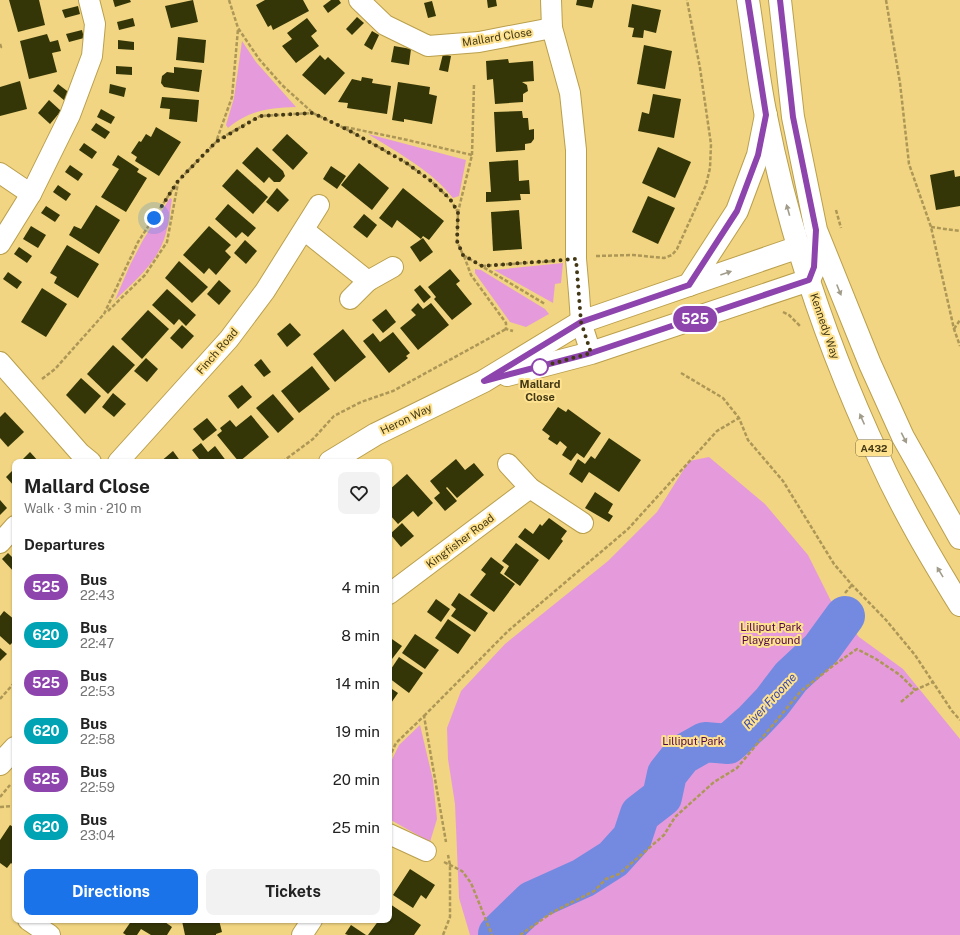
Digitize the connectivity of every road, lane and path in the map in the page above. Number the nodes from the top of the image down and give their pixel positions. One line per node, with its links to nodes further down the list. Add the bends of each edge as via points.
1 (89, 0): 21 (street, via 95,24 92,56 70,116)
2 (230, 0): 9 (path)
3 (359, 0): 10 (street, Mallard Close, via 385,25 428,46 479,42)
4 (551, 0): 10 (street)
5 (687, 0): 30 (path, via 711,144 706,185 672,255 664,258 633,255)
6 (748, 0): 15 (main road, Kennedy Way / A432)
7 (780, 0): 28 (main road, Kennedy Way / A432, via 793,117)
8 (886, 0): 24 (path, via 900,84 909,164)
9 (238, 28): 14 (path, via 259,60); 17 (path, via 232,97)
10 (552, 28): 30 (street, via 570,93 576,150)
11 (0, 44): 12 (path)
12 (0, 48)
13 (474, 84): 18 (path)
14 (313, 113): 16 (path); 17 (path, via 260,116)
15 (766, 115): 28 (main road, Kennedy Way / A432, one-way to 15, via 785,197); 35 (main road, via 758,155 737,211)
16 (340, 126): 18 (path); 23 (path, via 405,162 426,177 450,199)
17 (216, 142): 20 (path)
18 (472, 155): 23 (path)
19 (0, 173): 21 (street)
20 (178, 181): 38 (path, via 138,242); 38 (path, via 167,242 145,275)
21 (31, 194): 27 (street)
22 (319, 205): 25 (street, Finch Road)
23 (458, 212): 29 (path, via 457,241)
24 (930, 227): 26 (path); 42 (path)
25 (304, 230): 34 (street); 52 (street, Finch Road, via 265,291 229,339)
26 (960, 231)
27 (0, 244)
28 (814, 245): 33 (main road, Kennedy Way / A432); 35 (main road, Heron Way, one-way to 28); 59 (main road, Kennedy Way / A432, one-way to 59, via 903,437)
29 (463, 255): 31 (path); 41 (path, via 471,275 506,323)
30 (576, 259): 31 (path); 40 (street)
31 (482, 266): 37 (path)
32 (393, 267): 34 (street)
33 (809, 280): 45 (main road, Heron Way); 64 (main road, Kennedy Way / A432, one-way to 33, via 926,550 880,462 839,368)
34 (368, 281): 36 (street)
35 (689, 285): 40 (main road, Heron Way)
36 (350, 299)
37 (545, 304)
38 (104, 314): 49 (path, via 55,369)
39 (960, 320): 42 (path)
40 (581, 322): 45 (street); 48 (main road, Heron Way)
41 (506, 329): 43 (path); 53 (path, via 393,391 361,402 334,416 313,439)
42 (954, 329): 44 (path)
43 (513, 331)
44 (960, 346)
45 (591, 353): 48 (main road, Heron Way)
46 (0, 362): 49 (street)
47 (681, 373): 50 (path, via 723,398)
48 (484, 381): 54 (main road, Heron Way, via 376,434)
49 (25, 391): 51 (street)
50 (739, 418): 61 (path, via 748,440 782,481 834,564); 70 (path, via 717,431 628,529 508,631)
51 (81, 459)
52 (121, 459)
53 (286, 459)
54 (335, 459)
55 (508, 464): 56 (street)
56 (530, 488): 57 (street); 62 (street, Kingfisher Road)
57 (583, 523)
58 (12, 529): 60 (street)
59 (960, 538)
60 (0, 543)
61 (852, 585): 63 (path); 65 (path, via 886,620)
62 (392, 592)
63 (845, 592)
64 (960, 605)
65 (933, 682): 67 (path); 71 (path)
66 (12, 685): 68 (path)
67 (915, 690): 69 (path); 86 (path, via 900,675 857,649 801,691 737,768 714,782 674,817 664,836 618,874 606,879 594,891 553,912)
68 (0, 699)
69 (901, 702)
70 (424, 716): 73 (path, via 396,743); 81 (path)
71 (960, 720)
72 (12, 751): 74 (main road)
73 (392, 752)
74 (0, 764)
75 (12, 782): 76 (path)
76 (0, 797)
77 (12, 806): 78 (path)
78 (0, 807)
79 (392, 835): 80 (street)
80 (426, 851): 81 (path)
81 (450, 865): 84 (path, via 450,917); 85 (path, via 462,871 471,883)
82 (310, 923): 83 (street)
83 (302, 935)
84 (444, 935)
85 (492, 935)
86 (520, 935)

